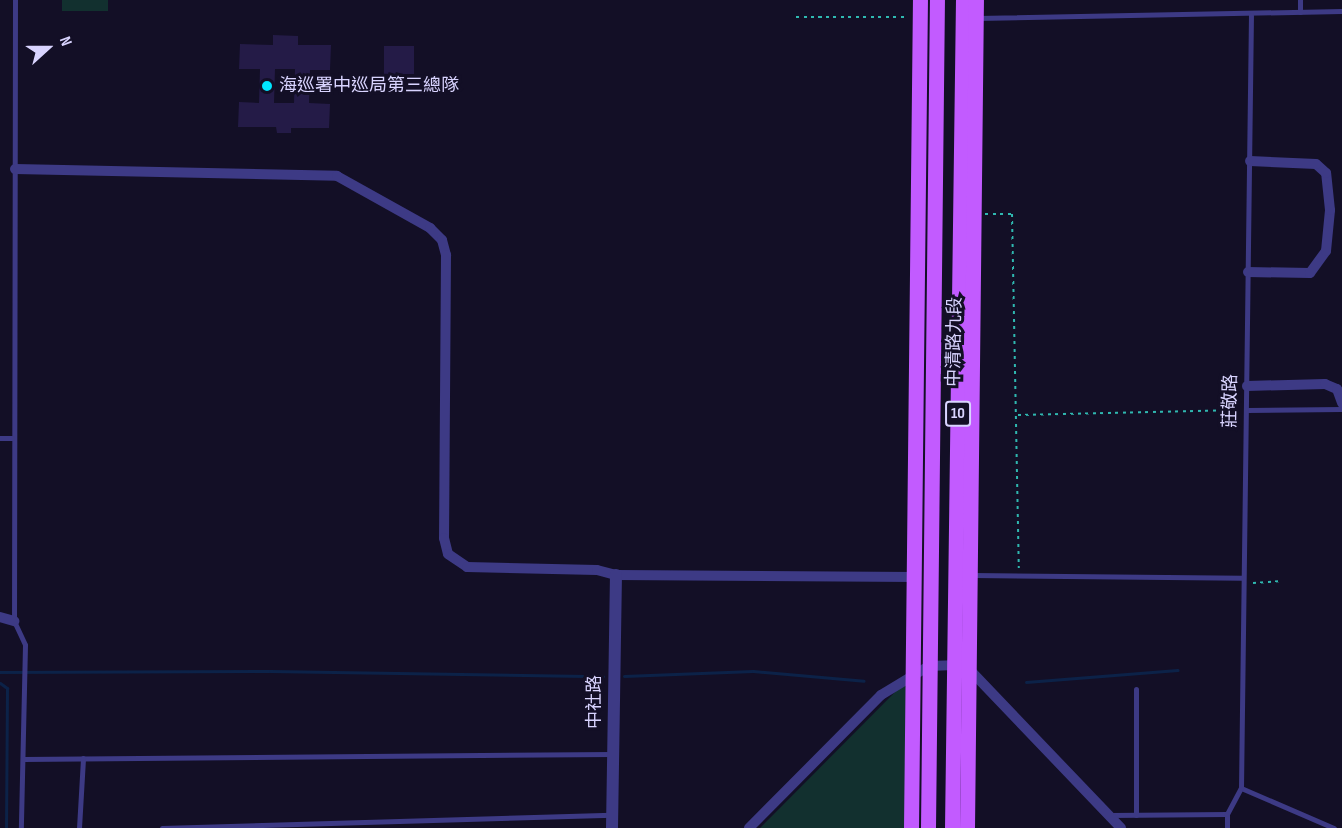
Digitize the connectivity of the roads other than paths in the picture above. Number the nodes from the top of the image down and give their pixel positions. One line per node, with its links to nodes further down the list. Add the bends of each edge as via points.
1 (15, 0): 12 (lane)
2 (921, 0): 22 (main road, 中清路九段)
3 (937, 0): 26 (main road, 中清路九段 / 10)
4 (963, 0): 27 (main road, 中清路九段 / 10)
5 (976, 0): 10 (main road, 中清路九段)
6 (1300, 0): 8 (lane)
7 (1342, 11): 8 (lane)
8 (1300, 12): 9 (lane)
9 (1251, 15): 10 (lane); 11 (lane, 莊敬路)
10 (976, 18): 21 (main road, 中清路九段)
11 (1250, 161): 13 (lane, 莊敬路); 13 (street, via 1316,164 1326,173 1330,210 1326,251 1310,273)
12 (15, 169): 19 (lane); 20 (street, via 337,176 430,228 442,240 446,255 444,538 448,554 467,567 597,570)
13 (1248, 272): 14 (lane, 莊敬路)
14 (1247, 386): 15 (street, via 1325,384 1337,389); 17 (lane, 莊敬路)
15 (1342, 403)
16 (1342, 409): 17 (lane)
17 (1247, 410): 23 (lane, 莊敬路)
18 (0, 438): 19 (lane)
19 (12, 438): 25 (lane)
20 (616, 575): 22 (street); 30 (street, 中社路)
21 (972, 576): 23 (lane); 27 (main road, 中清路九段)
22 (915, 577): 28 (main road, 中清路九段)
23 (1242, 581): 33 (lane, 莊敬路)
24 (0, 617): 25 (street)
25 (14, 621): 32 (lane, via 25,645)
26 (929, 666): 27 (street); 28 (street); 44 (main road, 中清路九段 / 10)
27 (961, 667): 36 (street); 45 (main road, 中清路九段 / 10); 46 (main road, 中清路九段)
28 (912, 676): 42 (street, via 881,695); 43 (main road, 中清路九段)
29 (1136, 689): 37 (lane)
30 (612, 754): 31 (lane); 35 (street, 中社路)
31 (83, 758): 32 (lane); 39 (lane)
32 (23, 759): 38 (lane)
33 (1241, 788): 34 (lane); 49 (lane)
34 (1227, 814): 37 (lane); 48 (lane)
35 (612, 815): 40 (lane); 41 (street, 中社路)
36 (1108, 815): 37 (lane); 47 (street)
37 (1136, 815)
38 (21, 828)
39 (79, 828)
40 (162, 828)
41 (612, 828)
42 (749, 828)
43 (911, 828)
44 (928, 828)
45 (952, 828)
46 (967, 828)
47 (1121, 828)
48 (1227, 828)
49 (1334, 828)

